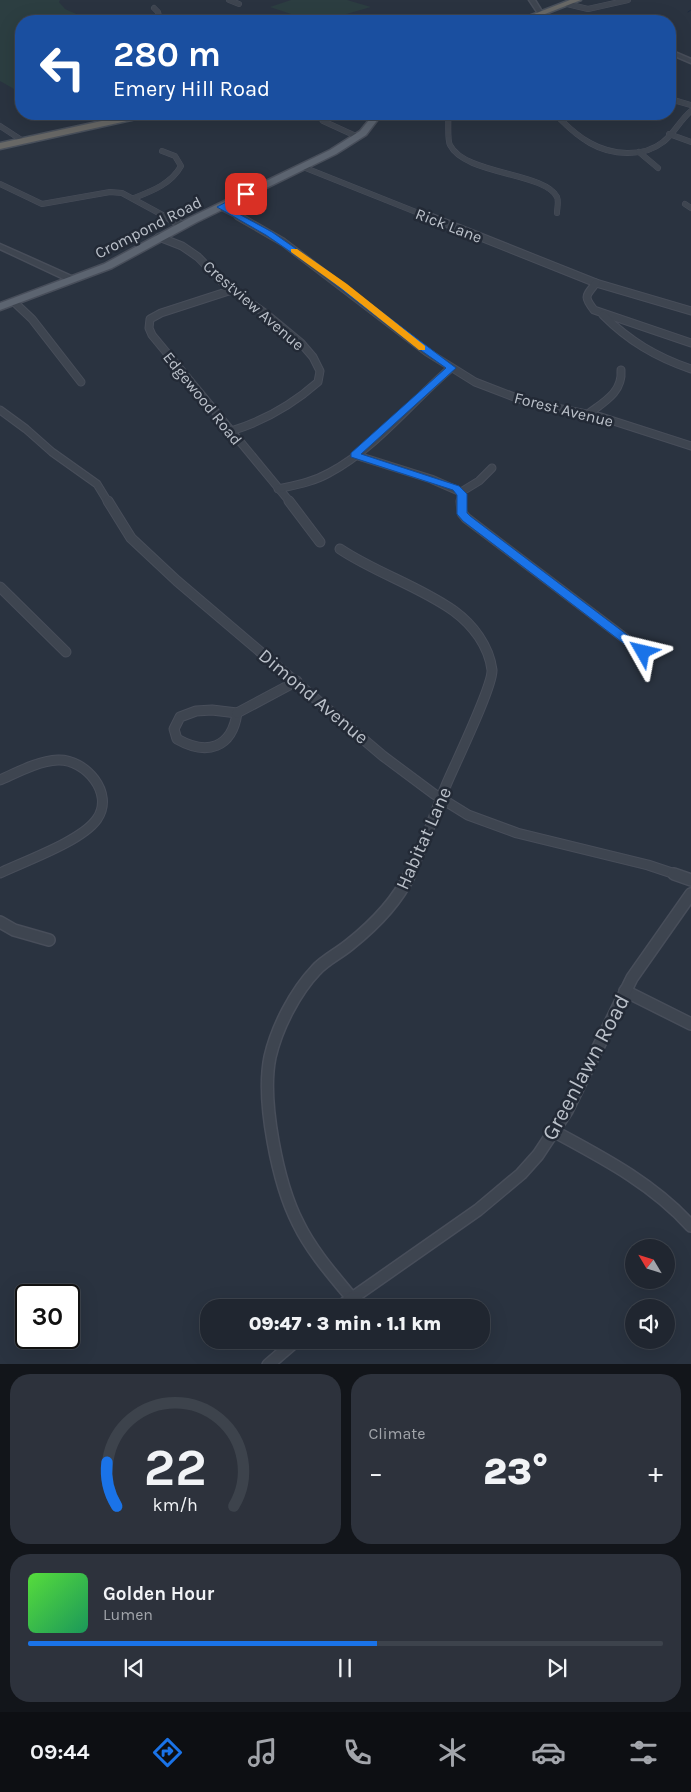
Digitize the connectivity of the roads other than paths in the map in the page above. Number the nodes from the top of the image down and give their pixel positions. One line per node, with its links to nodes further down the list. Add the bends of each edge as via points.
1 (229, 0): 5 (street)
2 (532, 0): 8 (street)
3 (577, 0): 6 (highway)
4 (628, 0): 6 (street, via 590,9)
5 (239, 4)
6 (567, 4): 8 (highway)
7 (154, 8): 9 (street)
8 (541, 14): 10 (highway); 11 (street)
9 (159, 15)
10 (538, 15)
11 (544, 15)
12 (676, 55): 13 (street)
13 (691, 61)
14 (676, 101): 15 (street)
15 (691, 106)
16 (691, 111): 23 (street)
17 (117, 120): 25 (highway)
18 (322, 120): 24 (street)
19 (373, 120): 24 (main road, Crompond Road)
20 (449, 120): 37 (street, via 447,137 454,152 471,162 551,192 556,198)
21 (560, 120): 29 (street, via 597,147)
22 (0, 126): 25 (street)
23 (669, 134): 26 (street); 29 (street, via 658,146)
24 (358, 137): 30 (main road, Crompond Road)
25 (23, 141): 27 (highway)
26 (691, 142)
27 (0, 146)
28 (162, 151): 33 (street, via 175,156 181,166 179,170 159,187)
29 (639, 152): 31 (street)
30 (303, 167): 35 (main road, Crompond Road); 42 (street, Rick Lane)
31 (658, 168)
32 (0, 184): 33 (street, via 42,204 114,192)
33 (134, 198): 38 (street)
34 (685, 204): 36 (street)
35 (220, 207): 38 (main road, Crompond Road); 49 (street, Forest Avenue, via 320,268)
36 (691, 208)
37 (557, 213)
38 (182, 225): 39 (main road, Crompond Road)
39 (159, 237): 41 (main road, Crompond Road, via 108,266); 43 (street, Crestview Avenue, via 197,255)
40 (0, 246): 41 (street)
41 (73, 280): 44 (main road, Crompond Road)
42 (596, 283): 46 (street, Rick Lane); 47 (street, via 586,296 591,307)
43 (232, 290): 55 (street, Edgewood Road, via 161,313 148,324 152,335); 55 (street, Crestview Avenue, via 291,334 312,356 320,370 320,378 285,409 260,422)
44 (14, 302): 45 (main road, Crompond Road); 52 (street, via 32,319)
45 (0, 307)
46 (691, 312)
47 (600, 313): 48 (street); 50 (street, via 639,347)
48 (691, 343)
49 (452, 368): 54 (street, Forest Avenue, via 518,400); 57 (street)
50 (691, 369)
51 (621, 370): 54 (street, via 622,379 616,391)
52 (81, 382)
53 (0, 410): 66 (street, Dimond Avenue, via 97,484 141,550)
54 (588, 414): 56 (street, Forest Avenue)
55 (230, 431): 59 (street, Edgewood Road)
56 (691, 446)
57 (355, 455): 59 (street, via 321,478); 60 (street, via 431,479)
58 (492, 468): 60 (street, via 479,481)
59 (278, 489): 61 (street, Edgewood Road)
60 (460, 492): 65 (street, via 462,514 466,518)
61 (320, 542)
62 (340, 548): 69 (street, Habitat Lane, via 368,566 427,594 464,619 482,636 492,662 492,672 465,744)
63 (0, 587): 64 (street)
64 (66, 652)
65 (643, 652)
66 (297, 681): 67 (street); 69 (street, Dimond Avenue, via 383,756)
67 (237, 713): 67 (street, via 196,711 180,717 174,729 177,739 201,749 214,747 234,729)
68 (0, 780): 70 (street, via 60,759 78,766 98,783 103,803 97,819 80,833)
69 (440, 798): 71 (street, Dimond Avenue, via 468,815 517,833 648,865); 79 (street, Habitat Lane, via 407,881 395,900 358,938 316,970 291,1010 270,1058 268,1095 286,1198 318,1255)
70 (0, 873)
71 (691, 880)
72 (691, 894): 75 (street, Greenlawn Road)
73 (0, 922): 74 (street, via 14,930)
74 (50, 940)
75 (625, 991): 76 (street); 77 (street, Greenlawn Road)
76 (691, 1024)
77 (555, 1132): 78 (street, via 639,1178 677,1209); 79 (street, Greenlawn Road, via 521,1174 412,1258)
78 (691, 1226)
79 (351, 1297): 80 (street, Greenlawn Road)
80 (349, 1299)
81 (286, 1349): 82 (street)
82 (268, 1364)

